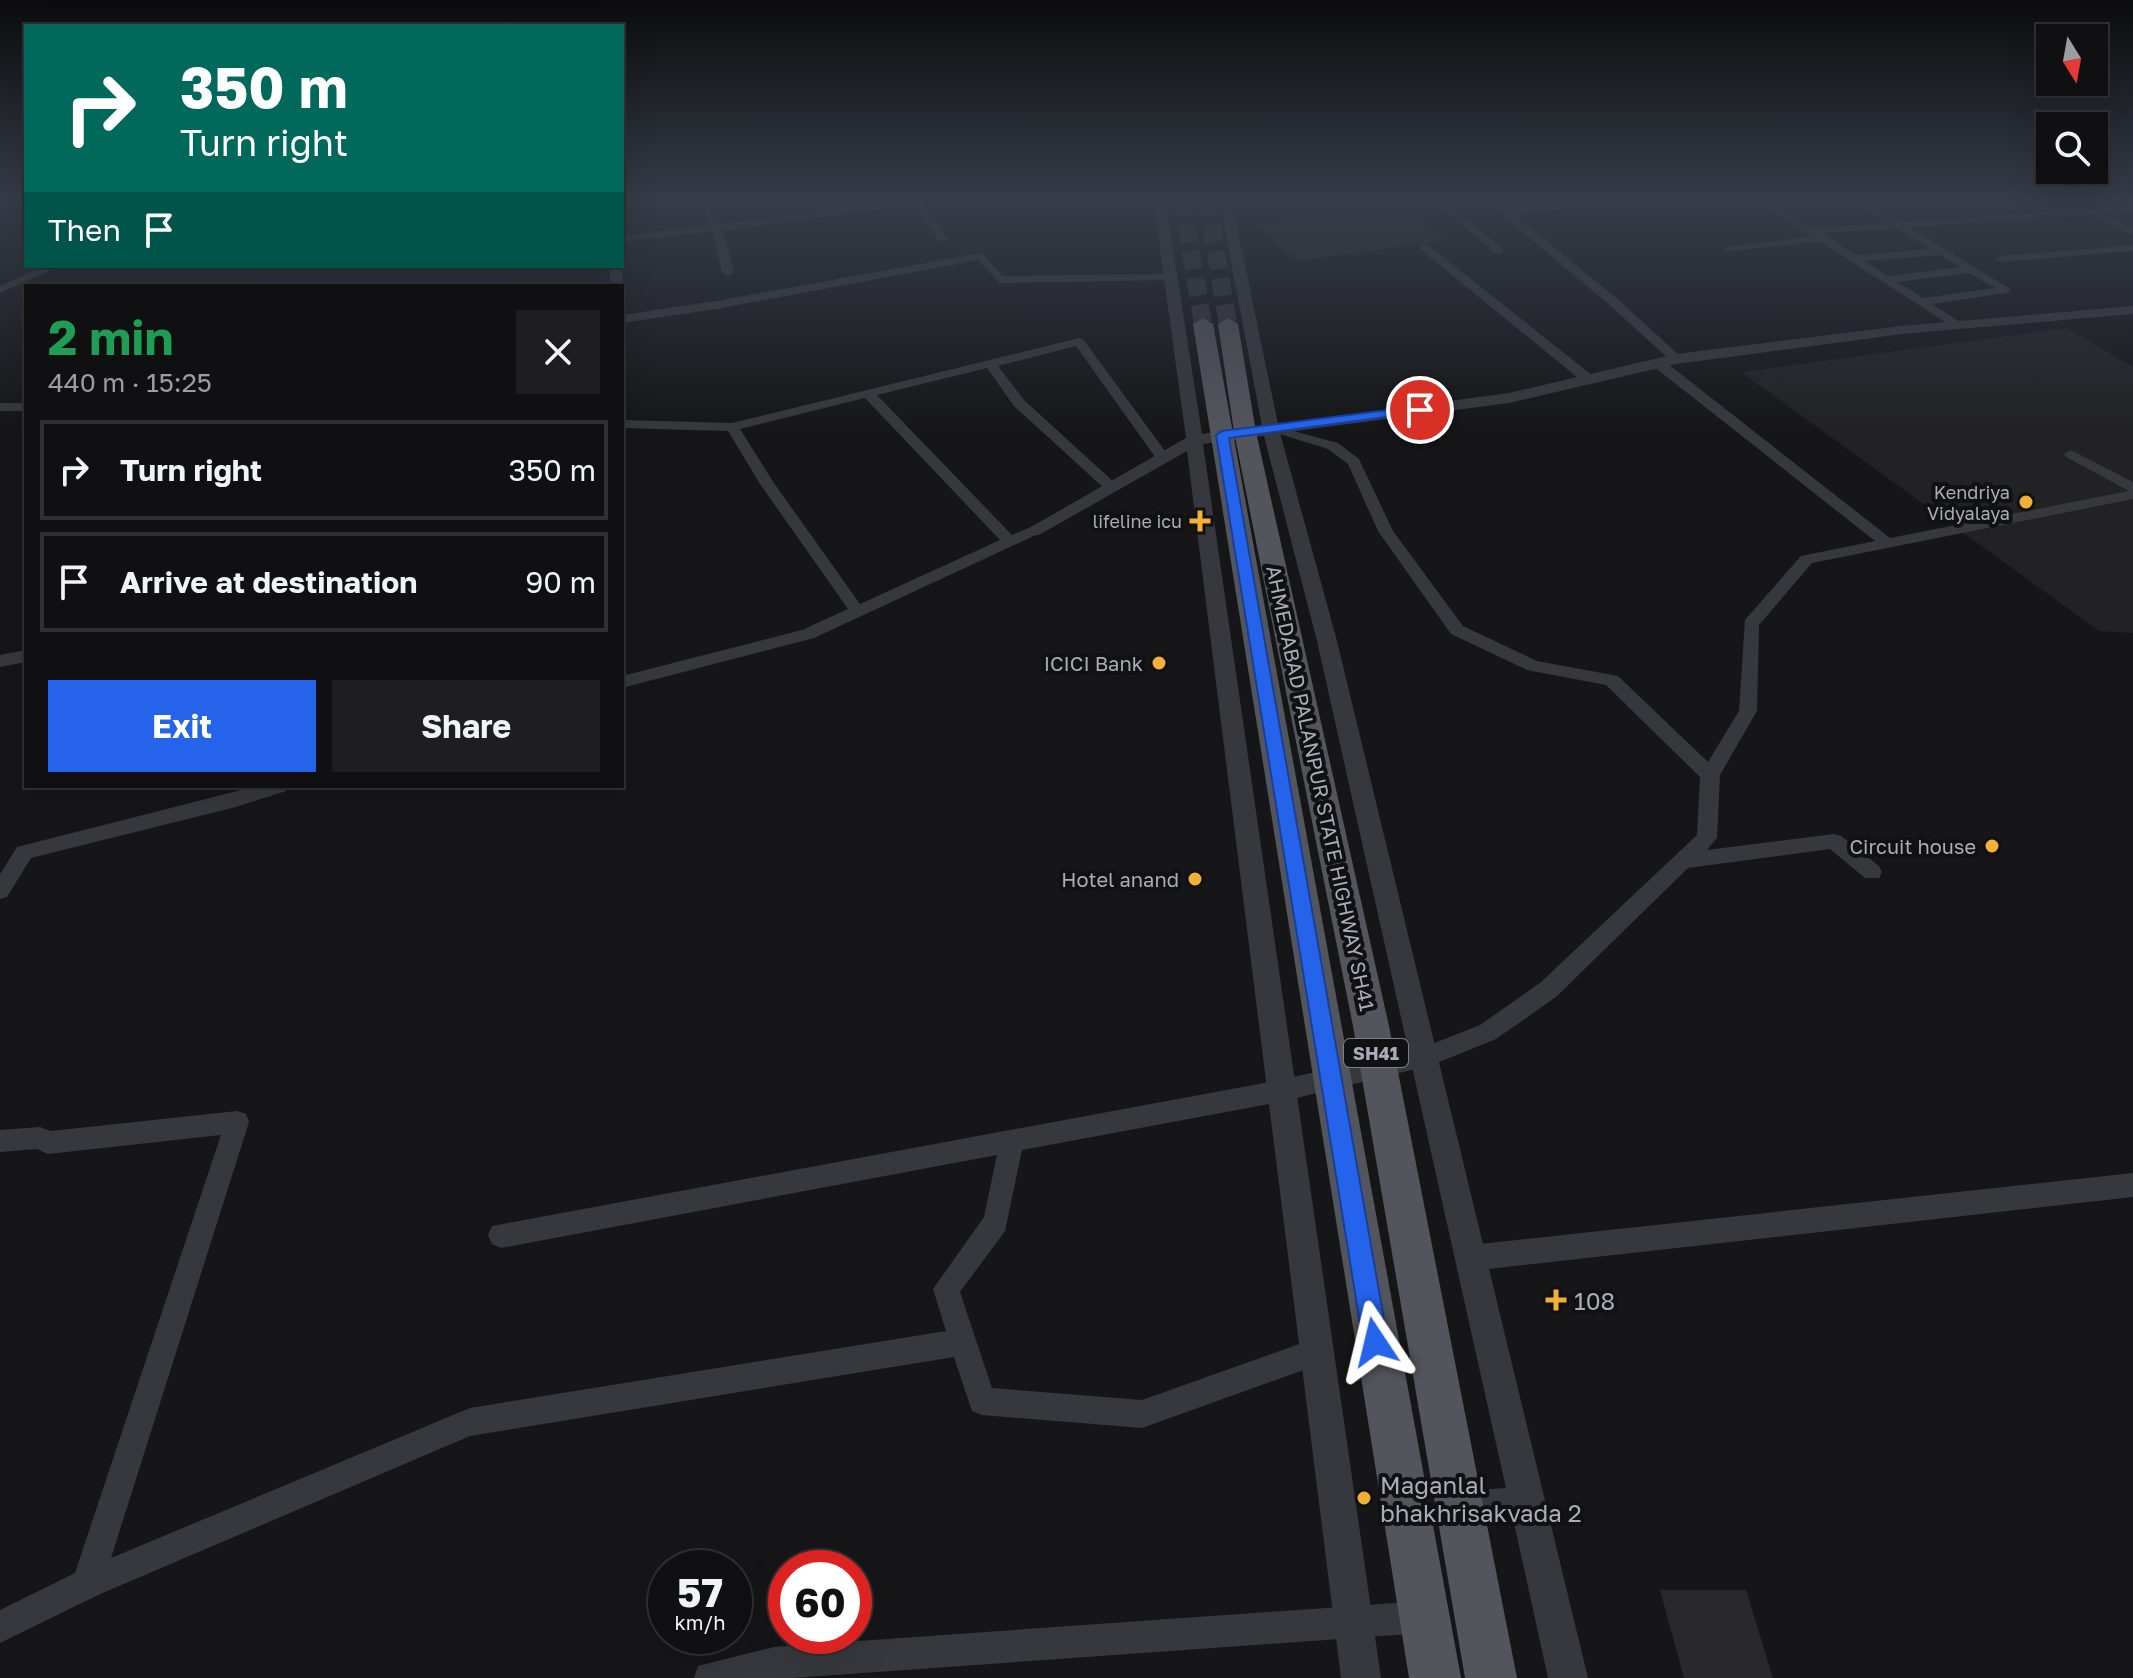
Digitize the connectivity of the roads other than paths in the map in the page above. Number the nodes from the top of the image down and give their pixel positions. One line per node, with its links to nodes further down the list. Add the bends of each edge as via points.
1 (31, 276): 12 (street)
2 (871, 276): 15 (street)
3 (997, 276): 10 (street)
4 (1219, 276): 17 (street)
5 (1460, 276): 21 (street)
6 (1583, 276): 18 (street)
7 (1879, 276): 11 (street)
8 (1913, 276): 11 (street)
9 (1983, 276): 13 (street, via 2006,290)
10 (1169, 277): 17 (street)
11 (1884, 280): 13 (street)
12 (0, 290)
13 (1920, 302): 16 (street)
14 (2133, 310): 16 (street)
15 (624, 319)
16 (1956, 325): 18 (street)
17 (1215, 328): 27 (main road, AHMEDABAD PALANPUR STATE HIGHWAY SH41 / SH41); 27 (street)
18 (1676, 359): 20 (street)
19 (990, 363): 22 (street); 29 (street, via 1079,342); 30 (street, via 1019,403)
20 (1658, 363): 21 (street); 35 (street)
21 (1588, 379): 27 (street, via 1509,398)
22 (867, 393): 26 (street); 34 (street)
23 (0, 407): 24 (street)
24 (24, 407)
25 (624, 424): 26 (street)
26 (732, 427): 36 (street)
27 (1233, 434): 29 (street); 40 (street, via 1333,446 1354,462 1386,531 1457,630 1533,666 1612,680); 45 (street, via 1327,641); 46 (main road, AHMEDABAD PALANPUR STATE HIGHWAY SH41 / SH41); 47 (main road, AHMEDABAD PALANPUR STATE HIGHWAY SH41 / SH41); 48 (street)
28 (2071, 454): 31 (street)
29 (1163, 458): 30 (street)
30 (1111, 487): 33 (street)
31 (2133, 488)
32 (2133, 495): 35 (street)
33 (1033, 531): 34 (street)
34 (1010, 542): 36 (street)
35 (1887, 543): 40 (street, via 1807,559 1751,624 1748,711)
36 (858, 612): 39 (street, via 808,634)
37 (24, 656): 38 (street)
38 (0, 661)
39 (624, 681)
40 (1710, 775): 42 (street, via 1707,838)
41 (273, 788): 44 (street, via 24,852)
42 (1684, 861): 43 (street, via 1834,841); 45 (street, via 1548,990 1488,1032)
43 (1872, 872)
44 (0, 891)
45 (1424, 1058): 46 (street); 53 (street)
46 (1378, 1066): 47 (street); 57 (main road, AHMEDABAD PALANPUR STATE HIGHWAY SH41 / SH41)
47 (1330, 1079): 48 (street); 59 (main road, AHMEDABAD PALANPUR STATE HIGHWAY SH41 / SH41)
48 (1280, 1091): 49 (street); 55 (street)
49 (1012, 1139): 52 (street); 54 (street, via 996,1222 946,1289)
50 (0, 1141): 58 (street, via 40,1138 48,1143 237,1122)
51 (2133, 1185): 53 (street)
52 (501, 1235)
53 (1471, 1258): 56 (street)
54 (963, 1342): 55 (street, via 982,1401 1142,1414); 58 (street, via 470,1422)
55 (1316, 1352): 60 (street)
56 (1528, 1504): 57 (street); 66 (street)
57 (1460, 1509): 65 (main road, AHMEDABAD PALANPUR STATE HIGHWAY SH41 / SH41)
58 (87, 1584): 61 (street)
59 (1424, 1617): 60 (street); 64 (main road, AHMEDABAD PALANPUR STATE HIGHWAY SH41 / SH41)
60 (1353, 1623): 62 (street, via 774,1663); 63 (street)
61 (0, 1627)
62 (710, 1678)
63 (1361, 1678)
64 (1435, 1678)
65 (1491, 1678)
66 (1568, 1678)

